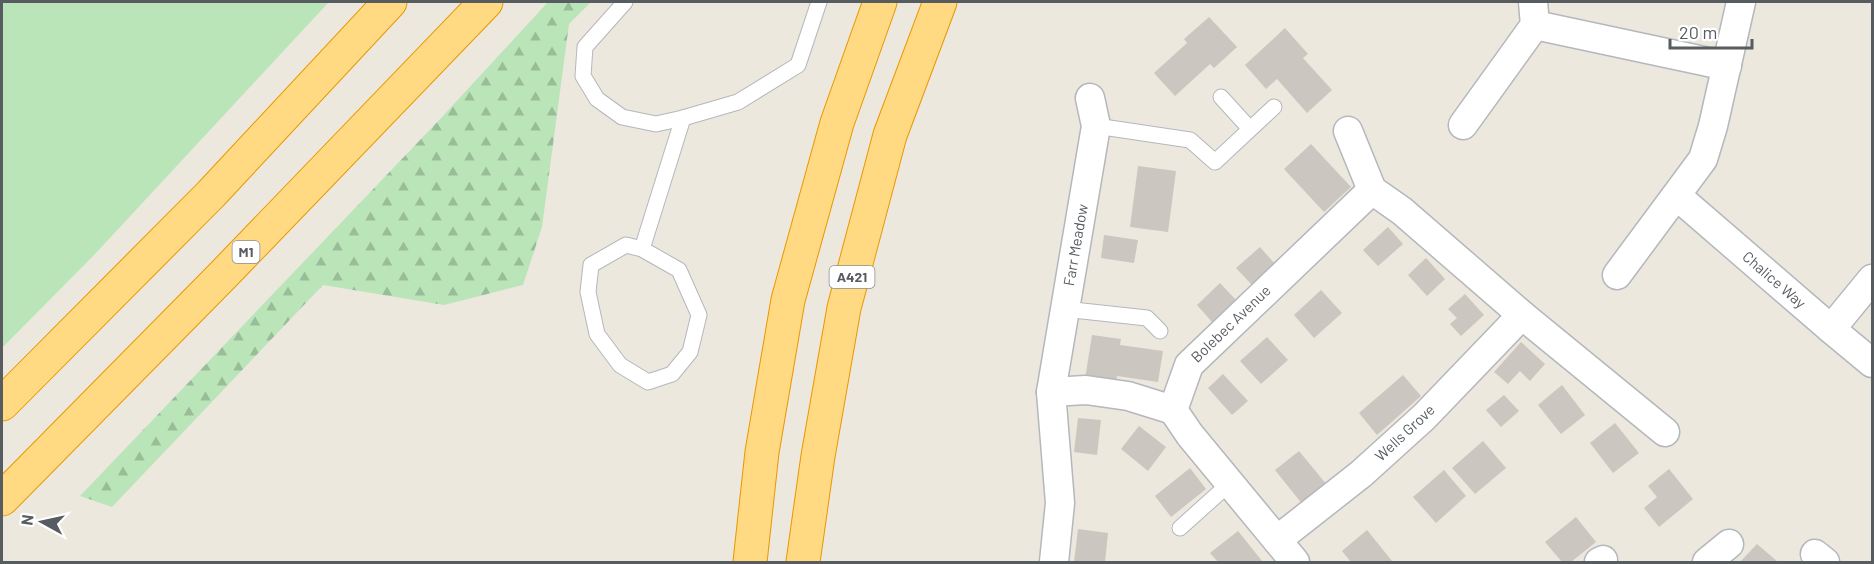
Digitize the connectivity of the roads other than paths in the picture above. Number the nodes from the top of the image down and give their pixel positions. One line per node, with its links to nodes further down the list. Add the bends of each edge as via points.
1 (390, 2): 29 (highway, via 211,194)
2 (486, 2): 33 (highway, M1)
3 (625, 2): 13 (lane, via 585,47 583,76 597,99 622,117 656,124)
4 (819, 2): 13 (lane, via 798,65 738,102)
5 (880, 2): 37 (highway, via 837,123 788,300 762,452)
6 (940, 2): 38 (highway, A421, via 890,135 844,309)
7 (1742, 2): 9 (street)
8 (1534, 13): 9 (street); 14 (street)
9 (1727, 66): 19 (street, via 1703,159)
10 (1221, 97): 16 (lane)
11 (1090, 98): 15 (street, Farr Meadow)
12 (1274, 107): 16 (lane)
13 (682, 118): 20 (lane)
14 (1463, 125)
15 (1096, 126): 16 (lane, via 1190,140 1215,162); 23 (street, Farr Meadow)
16 (1250, 129)
17 (1348, 131): 18 (street)
18 (1371, 190): 24 (street, via 1402,211); 30 (street, Bolebec Avenue, via 1189,365)
19 (1677, 196): 21 (street); 25 (street, Chalice Way)
20 (642, 249): 20 (lane, via 679,270 699,315 690,352 672,374 648,381 620,365 597,334 588,292 591,265 626,245)
21 (1617, 276)
22 (1872, 279): 25 (street)
23 (1064, 309): 26 (lane, via 1146,318); 28 (street, Farr Meadow)
24 (1521, 315): 31 (street); 35 (street, Wells Grove, via 1424,417 1361,474)
25 (1830, 329): 27 (street, Chalice Way)
26 (1160, 332)
27 (1872, 363)
28 (1051, 392): 30 (street, via 1097,391); 39 (street, Farr Meadow, via 1060,503)
29 (2, 404)
30 (1173, 410): 32 (street)
31 (1665, 432)
32 (1230, 483): 34 (lane); 35 (street)
33 (2, 499)
34 (1180, 528)
35 (1277, 540): 40 (street)
36 (1729, 544): 41 (street)
37 (750, 562)
38 (803, 562)
39 (1054, 562)
40 (1295, 562)
41 (1707, 562)

